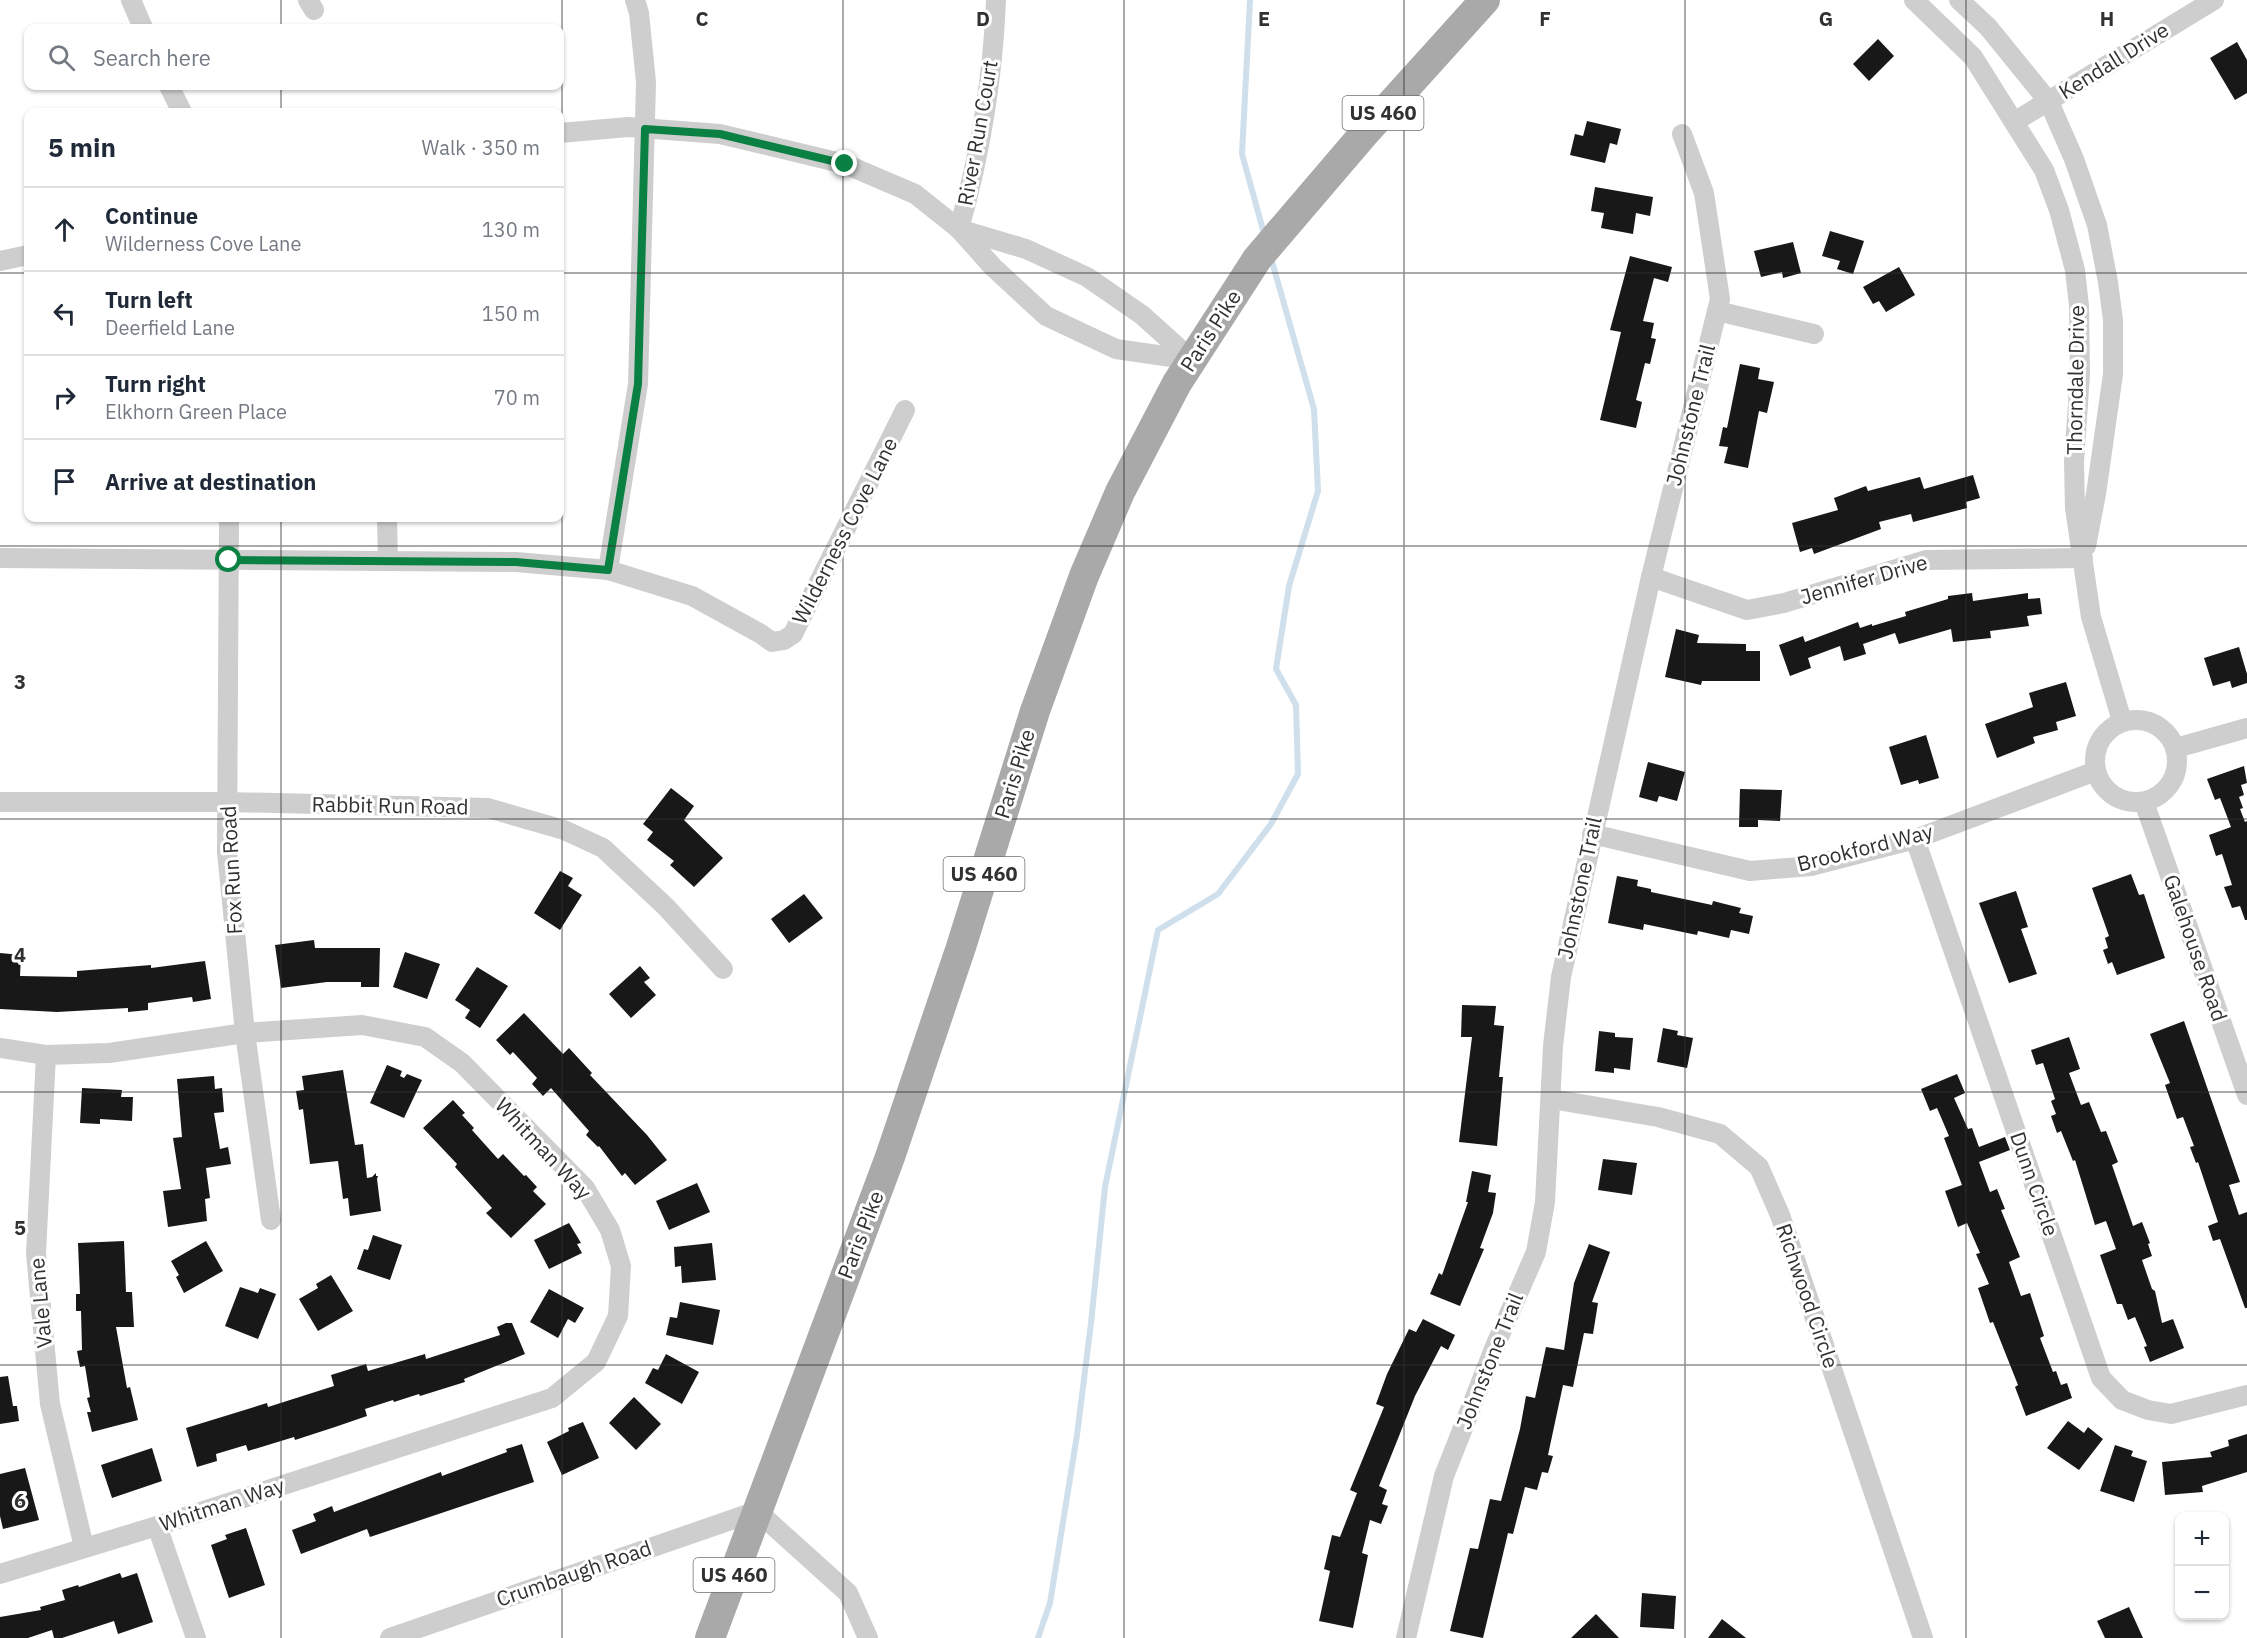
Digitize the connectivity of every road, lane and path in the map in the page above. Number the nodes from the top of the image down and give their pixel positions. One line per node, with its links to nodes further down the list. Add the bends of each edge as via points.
1 (130, 0): 8 (street)
2 (635, 0): 13 (street, via 646,82)
3 (996, 0): 16 (street, River Run Court, via 995,37 976,169)
4 (1485, 0): 23 (main road, Paris Pike / US 460, via 1283,227 1257,259)
5 (1914, 0): 12 (street, Thorndale Drive, via 1973,57)
6 (1959, 0): 10 (street, Thorndale Drive, via 1988,27)
7 (2214, 0): 10 (street, Kendall Drive)
8 (142, 24)
9 (172, 90): 11 (street)
10 (2049, 102): 12 (street, Kendall Drive); 20 (street, Thorndale Drive, via 2097,225)
11 (180, 108)
12 (2014, 122): 21 (street, Thorndale Drive, via 2044,170 2059,210 2074,270)
13 (645, 129): 14 (street); 16 (street, via 720,134 845,164 915,194); 31 (street, via 638,384)
14 (564, 134)
15 (1682, 134): 19 (street, Johnstone Trail, via 1704,194 1720,299)
16 (959, 229): 23 (street, via 1026,249 1087,277 1142,315); 23 (street, via 1046,316 1116,349)
17 (24, 256): 18 (street)
18 (0, 261)
19 (1717, 311): 22 (street); 32 (street, Johnstone Trail)
20 (2113, 320): 21 (street); 28 (street, Thorndale Drive, via 2113,374)
21 (2080, 321): 28 (street, Thorndale Drive, via 2074,462 2075,508)
22 (1814, 334)
23 (1192, 360): 50 (main road, Paris Pike / US 460, via 1120,492 1084,576 1035,711 890,1157)
24 (905, 410): 31 (street, Wilderness Cove Lane, via 793,634 784,640 772,642 692,596)
25 (229, 522): 29 (street, Fox Run Road)
26 (387, 522): 30 (street)
27 (0, 558): 29 (street, Wilderness Cove Lane)
28 (2083, 558): 32 (street, Jennifer Drive, via 1926,560 1784,603 1747,610); 33 (street, Thorndale Drive, via 2091,617)
29 (229, 560): 30 (street, Wilderness Cove Lane); 38 (street, Fox Run Road)
30 (388, 561): 31 (street, Wilderness Cove Lane, via 516,562)
31 (608, 570)
32 (1651, 577): 40 (street, Johnstone Trail)
33 (2122, 722): 35 (street, via 2149,721 2170,736); 36 (street, via 2105,733 2096,751)
34 (2247, 728): 35 (street)
35 (2176, 748): 39 (street, via 2177,771 2165,791)
36 (2096, 771): 39 (street, via 2114,796 2128,802); 41 (street, Brookford Way)
37 (0, 802): 38 (street, Rabbit Run Road)
38 (228, 802): 42 (street, Rabbit Run Road, via 488,808 564,830 603,849 666,907); 43 (street, Fox Run Road, via 227,852)
39 (2144, 802): 46 (street, Galehouse Road)
40 (1592, 834): 41 (street, Brookford Way, via 1750,871 1812,866); 47 (street, Johnstone Trail, via 1561,977)
41 (1916, 839): 49 (street, Dunn Circle, via 2101,1378 2122,1400 2171,1414)
42 (723, 969)
43 (245, 1033): 45 (street, Whitman Way, via 109,1053); 48 (street, Fox Run Road); 51 (street, Whitman Way, via 362,1025 424,1037 462,1064 585,1188 610,1230 621,1266 618,1316 597,1362 552,1398)
44 (0, 1048): 45 (street, Whitman Way)
45 (46, 1055): 52 (street, Vale Lane, via 36,1253 50,1404)
46 (2247, 1095)
47 (1551, 1099): 58 (street, Johnstone Trail, via 1545,1202 1536,1252 1444,1476); 59 (street, Richwood Circle, via 1658,1117 1720,1134 1759,1167 1780,1215)
48 (271, 1220)
49 (2247, 1395)
50 (757, 1511): 55 (street, Crumbaugh Road); 56 (main road, Paris Pike / US 460); 57 (street, via 848,1593)
51 (157, 1526): 52 (street, Whitman Way); 54 (street)
52 (84, 1547): 53 (street, Whitman Way)
53 (0, 1574)
54 (196, 1638)
55 (390, 1638)
56 (710, 1638)
57 (868, 1638)
58 (1406, 1638)
59 (1923, 1638)

